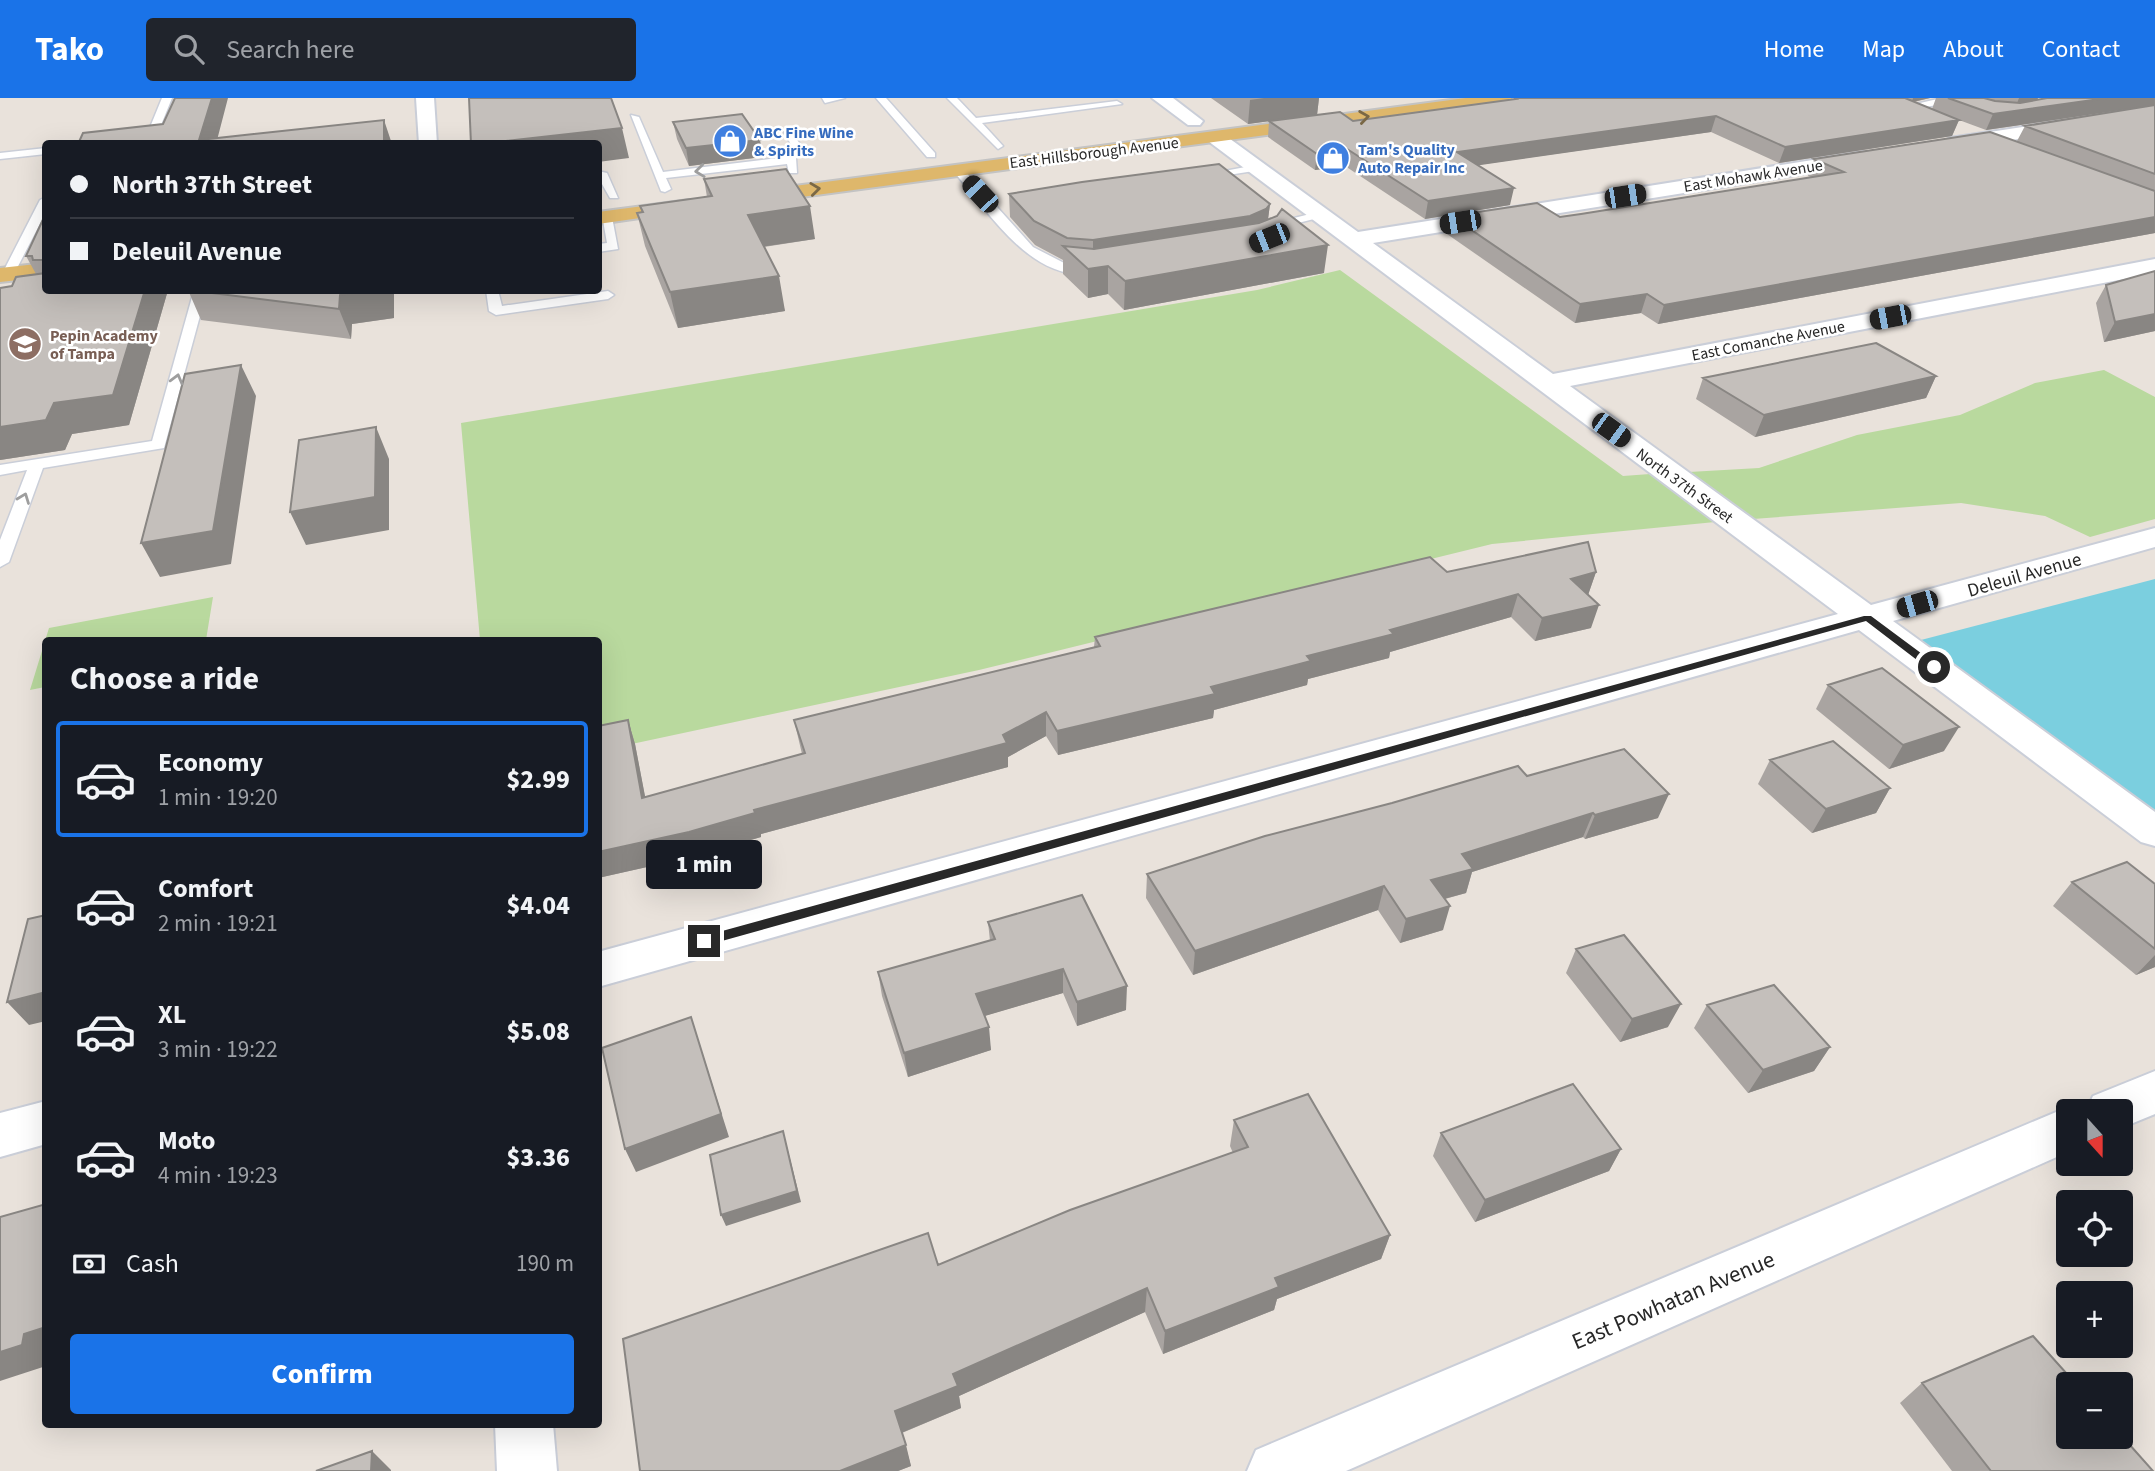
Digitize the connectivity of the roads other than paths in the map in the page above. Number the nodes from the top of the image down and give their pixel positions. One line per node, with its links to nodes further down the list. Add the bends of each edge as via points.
1 (167, 98): 21 (lane)
2 (425, 98): 22 (street)
3 (840, 98): 10 (lane)
4 (881, 98): 29 (lane)
5 (952, 98): 17 (lane)
6 (1161, 98): 18 (street, North 37th Street)
7 (1370, 98): 14 (main road, East Hillsborough Avenue)
8 (1506, 98): 18 (main road, East Hillsborough Avenue, one-way to 8)
9 (1950, 99): 12 (lane); 13 (lane)
10 (825, 100)
11 (1117, 104): 17 (lane)
12 (1895, 105): 20 (street)
13 (1967, 105)
14 (1289, 108): 18 (main road, East Hillsborough Avenue); 18 (main road)
15 (2155, 112): 20 (street)
16 (634, 117): 36 (lane)
17 (974, 121): 23 (lane)
18 (1205, 129): 23 (main road, East Hillsborough Avenue); 26 (main road, East Hillsborough Avenue); 26 (main road, via 1121,141); 32 (street, North 37th Street)
19 (788, 130): 31 (lane, via 800,151)
20 (1982, 139): 24 (street); 27 (street)
21 (150, 140)
22 (428, 140)
23 (998, 146): 29 (main road, East Hillsborough Avenue)
24 (1927, 147)
25 (42, 151): 30 (lane)
26 (1102, 151): 33 (main road, East Hillsborough Avenue)
27 (2019, 153)
28 (1886, 154): 43 (street, East Mohawk Avenue)
29 (931, 155): 31 (main road, East Hillsborough Avenue)
30 (0, 156)
31 (792, 166): 36 (main road, East Hillsborough Avenue, one-way to 36); 37 (main road, via 786,183)
32 (1256, 168): 35 (lane); 42 (street, North 37th Street)
33 (958, 170): 37 (main road, East Hillsborough Avenue, one-way to 33); 39 (lane)
34 (602, 175): 41 (lane)
35 (1194, 177)
36 (662, 183): 41 (main road, East Hillsborough Avenue)
37 (753, 197): 41 (main road, East Hillsborough Avenue)
38 (1004, 204): 39 (lane)
39 (990, 206): 47 (lane, via 1029,250 1044,260 1063,268)
40 (42, 207): 49 (lane)
41 (604, 207): 45 (lane, via 614,246)
42 (1318, 215): 43 (street, North 37th Street); 44 (lane, via 1278,225)
43 (1350, 240): 53 (street, North 37th Street)
44 (1261, 242)
45 (602, 248)
46 (2155, 266): 53 (street, East Comanche Avenue)
47 (1106, 268)
48 (42, 270): 49 (main road)
49 (4, 275)
50 (200, 294): 54 (lane, one-way to 50, via 159,445)
51 (493, 294): 52 (lane, via 498,317)
52 (608, 295)
53 (1546, 383): 58 (street, North 37th Street)
54 (37, 464): 55 (lane); 57 (lane, one-way to 54)
55 (0, 470)
56 (2155, 537): 58 (street, Deleuil Avenue)
57 (0, 562)
58 (1867, 618): 59 (street, North 37th Street); 60 (street, Deleuil Avenue)
59 (2155, 832)
60 (602, 969)
61 (2155, 1092): 62 (street)
62 (2133, 1101)
63 (42, 1123): 65 (street)
64 (2056, 1134): 68 (street, East Powhatan Avenue)
65 (0, 1135)
66 (524, 1428): 67 (street)
67 (527, 1471)
68 (1277, 1471)

